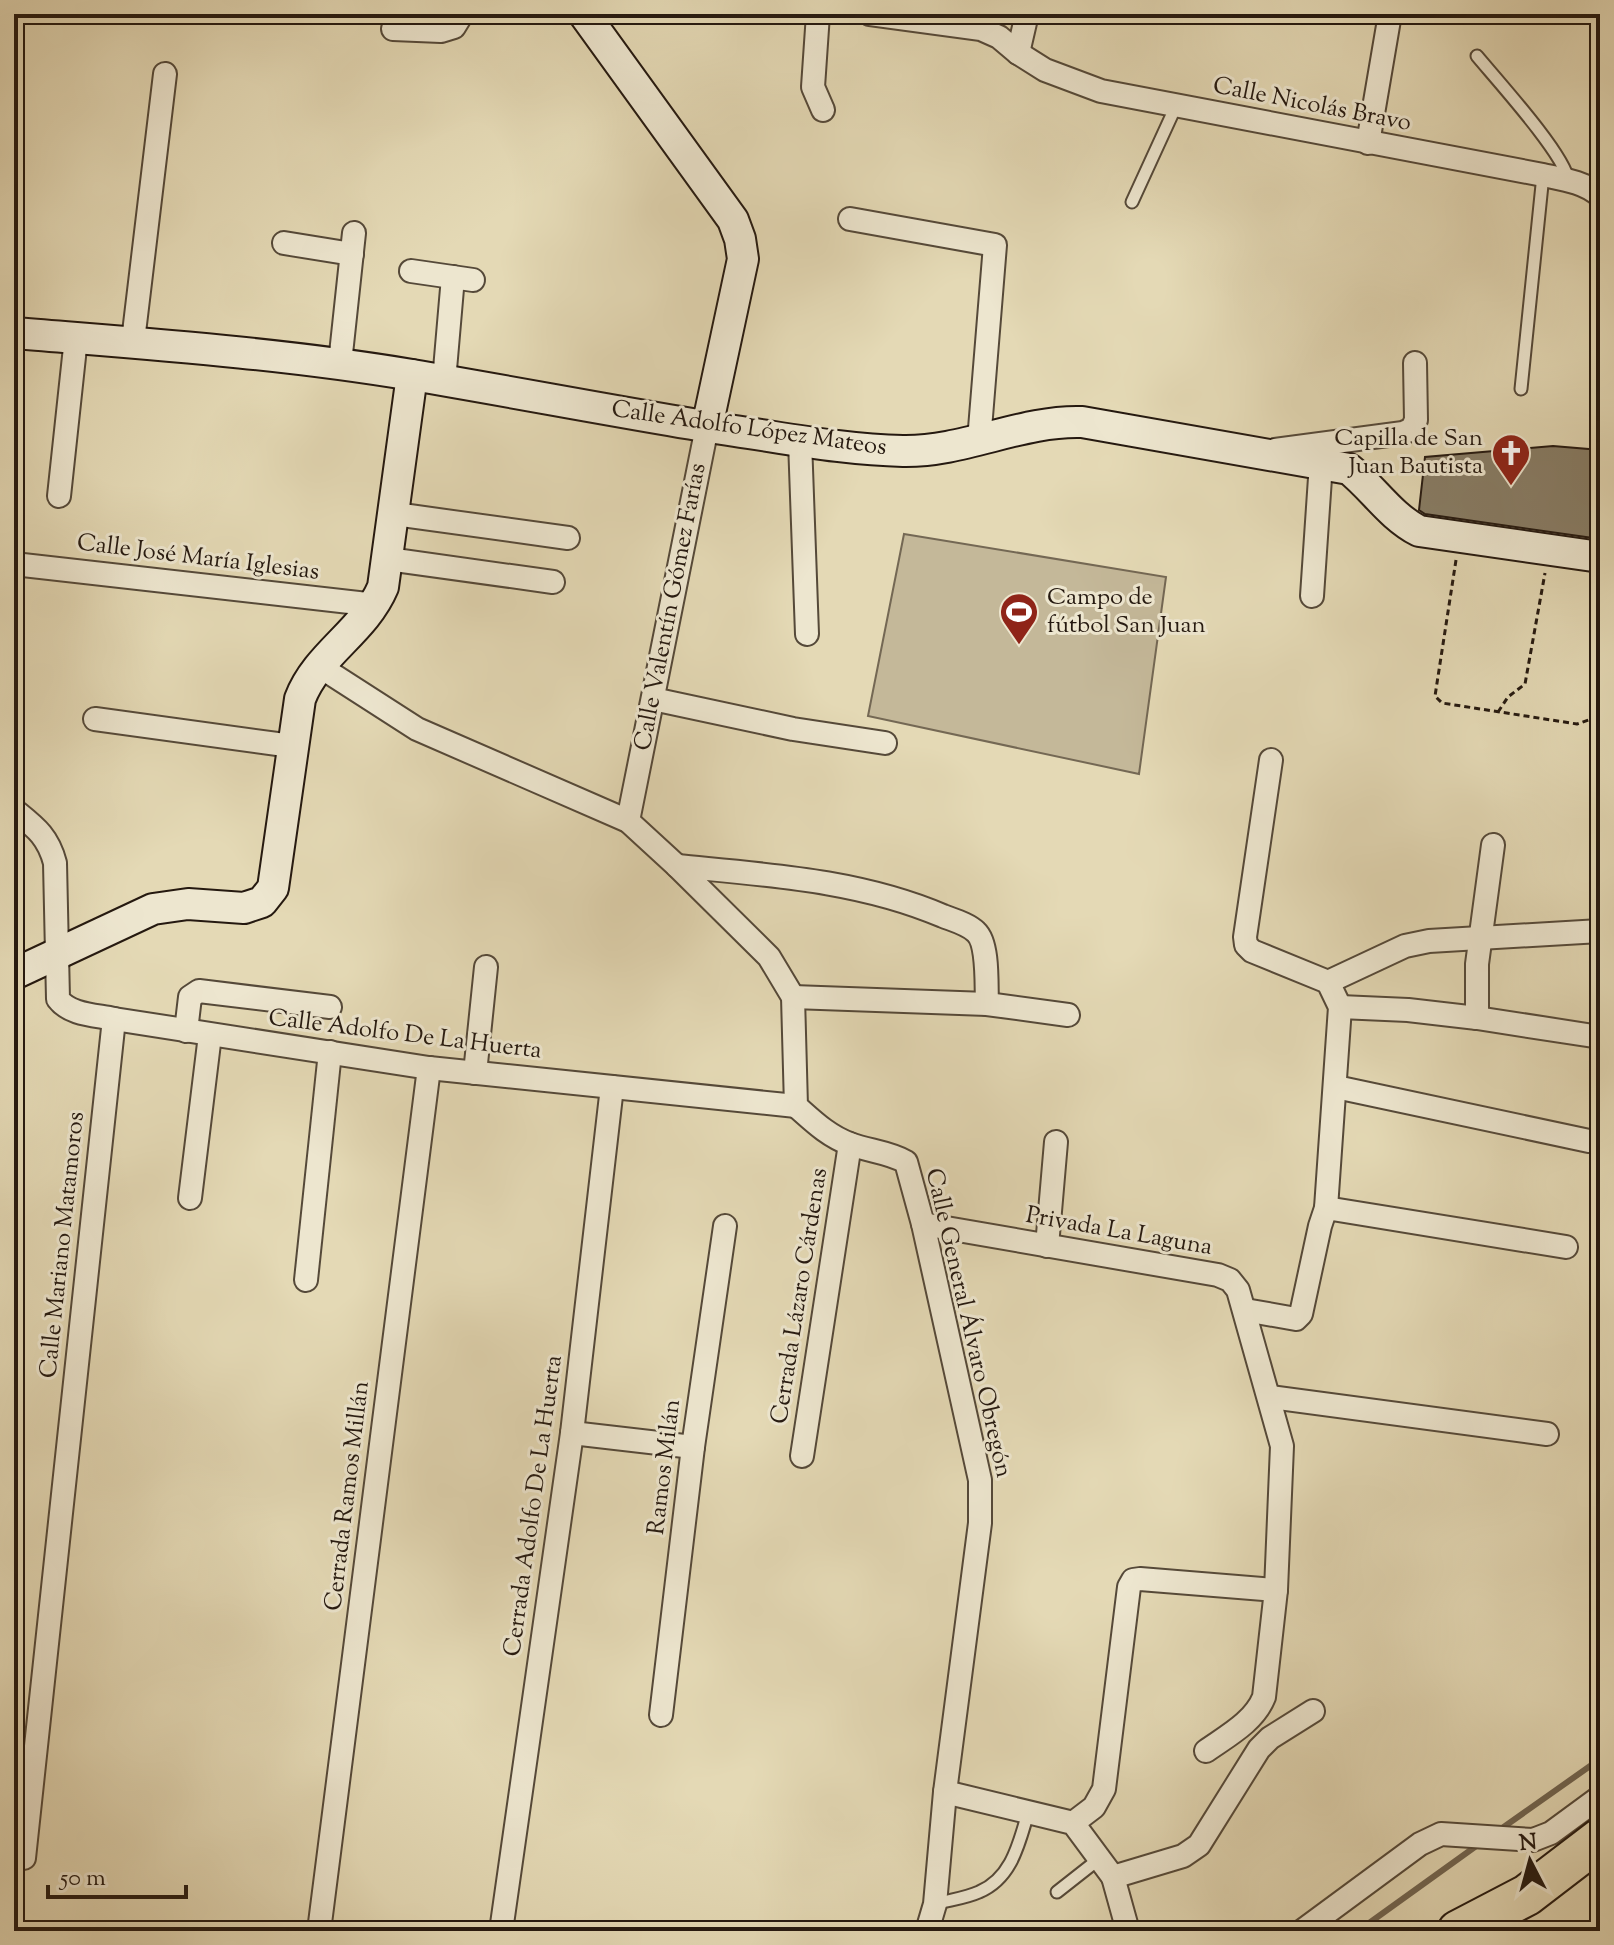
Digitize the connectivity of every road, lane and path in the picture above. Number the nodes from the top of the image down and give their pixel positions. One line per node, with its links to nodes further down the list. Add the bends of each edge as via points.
1 (462, 14): 7 (street, via 454,27 441,31)
2 (584, 14): 29 (main road, Calle Valentín Gómez Farías, via 733,220 740,239 743,259)
3 (818, 14): 12 (street, via 813,87)
4 (877, 14): 8 (street, Calle Nicolás Bravo, via 981,29)
5 (1027, 14): 8 (street)
6 (1390, 14): 13 (street)
7 (393, 29)
8 (1018, 53): 11 (street, Calle Nicolás Bravo, via 1045,70 1101,91)
9 (1477, 56): 15 (lane, via 1554,151)
10 (165, 74): 23 (street)
11 (1176, 106): 13 (street, Calle Nicolás Bravo); 17 (lane)
12 (823, 110)
13 (1368, 143): 14 (street, Calle Nicolás Bravo)
14 (1543, 175): 15 (street, Calle Nicolás Bravo); 28 (lane)
15 (1568, 180): 16 (street, Calle Nicolás Bravo)
16 (1600, 196)
17 (1132, 202)
18 (850, 219): 31 (street, via 995,245)
19 (284, 243): 24 (street, via 353,244)
20 (411, 271): 27 (street, via 463,278)
21 (14, 333): 22 (main road, Calle Adolfo López Mateos)
22 (76, 338): 23 (main road, Calle Adolfo López Mateos); 34 (street)
23 (133, 341): 24 (main road, Calle Adolfo López Mateos)
24 (340, 363): 26 (main road, Calle Adolfo López Mateos)
25 (1415, 363): 32 (street, via 1412,429)
26 (412, 375): 27 (main road, Calle Adolfo López Mateos); 35 (main road)
27 (444, 381): 29 (main road, Calle Adolfo López Mateos)
28 (1521, 389)
29 (707, 427): 30 (main road, Calle Adolfo López Mateos); 47 (street, Calle Valentín Gómez Farías)
30 (800, 441): 31 (main road, Calle Adolfo López Mateos, via 904,451); 45 (street)
31 (979, 441): 32 (main road, Calle Adolfo López Mateos, via 1054,421 1082,422)
32 (1258, 453): 33 (main road, Calle Adolfo López Mateos)
33 (1321, 463): 36 (main road, Calle Adolfo López Mateos, via 1349,469 1399,520 1419,531); 43 (street)
34 (59, 496)
35 (395, 514): 37 (street); 40 (main road)
36 (1460, 537): 38 (main road, Calle Adolfo López Mateos); 48 (path, via 1435,696 1442,703)
37 (568, 538)
38 (1549, 550): 39 (main road, Calle Adolfo López Mateos); 48 (path, via 1525,684)
39 (1600, 557)
40 (388, 559): 42 (street); 44 (main road)
41 (14, 564): 44 (street, Calle José María Iglesias)
42 (553, 582)
43 (1312, 596)
44 (376, 605): 46 (main road)
45 (807, 634)
46 (319, 666): 52 (main road, via 300,699); 55 (street, via 417,729)
47 (653, 699): 51 (street); 55 (street, Calle Valentín Gómez Farías)
48 (1498, 712): 49 (path, via 1577,724)
49 (1600, 716)
50 (95, 719): 52 (street)
51 (885, 743)
52 (292, 746): 60 (main road, via 273,888 262,902 244,908 188,904 153,909)
53 (1271, 760): 63 (street, via 1246,945)
54 (14, 810): 60 (street, via 50,845)
55 (628, 821): 57 (street)
56 (1493, 845): 59 (street)
57 (677, 866): 64 (street, via 769,957); 65 (street, via 813,879 907,900 965,925 983,943)
58 (1600, 931): 59 (street)
59 (1481, 938): 63 (street, via 1405,946); 69 (street)
60 (57, 954): 62 (main road); 70 (street, Calle Adolfo De La Huerta, via 58,999 63,1006)
61 (486, 967): 76 (street)
62 (14, 974)
63 (1328, 982): 67 (street)
64 (793, 997): 65 (street); 79 (street)
65 (987, 1004): 68 (street)
66 (330, 1007): 71 (street, via 199,991 190,997)
67 (1340, 1007): 69 (street); 78 (street)
68 (1068, 1015)
69 (1477, 1018): 73 (street)
70 (114, 1019): 71 (street, Calle Adolfo De La Huerta); 105 (street, Calle Mariano Matamoros)
71 (186, 1031): 72 (street, Calle Adolfo De La Huerta)
72 (210, 1035): 74 (street, Calle Adolfo De La Huerta); 83 (street)
73 (1600, 1037)
74 (330, 1052): 75 (street, Calle Adolfo De La Huerta); 89 (street)
75 (429, 1068): 76 (street, Calle Adolfo De La Huerta); 110 (street, Cerrada Ramos Millán)
76 (475, 1073): 77 (street, Calle Adolfo De La Huerta)
77 (612, 1087): 79 (street, Calle Adolfo De La Huerta); 92 (street, Cerrada Adolfo De La Huerta)
78 (1336, 1087): 80 (street); 84 (street)
79 (796, 1106): 82 (street, Calle General Álvaro Obregón, via 824,1131)
80 (1589, 1141)
81 (1056, 1142): 87 (street)
82 (850, 1144): 85 (street, Calle General Álvaro Obregón, via 906,1162); 95 (street, Cerrada Lázaro Cárdenas)
83 (190, 1198)
84 (1326, 1208): 88 (street); 90 (street, via 1300,1318)
85 (923, 1224): 87 (street, Privada La Laguna); 100 (street, Calle General Álvaro Obregón, via 980,1480 980,1523)
86 (725, 1226): 94 (street, Ramos Milán)
87 (1047, 1246): 90 (street, Privada La Laguna, via 1218,1275 1238,1290)
88 (1566, 1247)
89 (306, 1280)
90 (1245, 1310): 91 (street, Privada La Laguna)
91 (1270, 1397): 93 (street); 96 (street, Privada La Laguna, via 1282,1446)
92 (572, 1433): 94 (street); 111 (street, Cerrada Adolfo De La Huerta)
93 (1547, 1434)
94 (693, 1447): 98 (street, Ramos Milán)
95 (802, 1456)
96 (1276, 1590): 99 (street, Privada La Laguna, via 1260,1707); 103 (street, via 1133,1580 1104,1789 1094,1807)
97 (1313, 1711): 107 (street, via 1259,1749 1199,1845 1183,1856)
98 (661, 1715)
99 (1206, 1751)
100 (945, 1792): 102 (street); 109 (street, Calle General Álvaro Obregón)
101 (1600, 1797): 114 (street, via 1533,1840 1441,1834)
102 (1028, 1813): 103 (street); 109 (lane, via 1015,1857 999,1878 980,1892)
103 (1073, 1823): 106 (street)
104 (1600, 1839): 115 (highway, via 1527,1895)
105 (24, 1858)
106 (1099, 1859): 107 (street); 108 (lane)
107 (1113, 1877): 113 (street)
108 (1057, 1892)
109 (935, 1904): 112 (street, Calle General Álvaro Obregón)
110 (319, 1931)
111 (501, 1931)
112 (927, 1931)
113 (1128, 1931)
114 (1302, 1931)
115 (1458, 1931)

